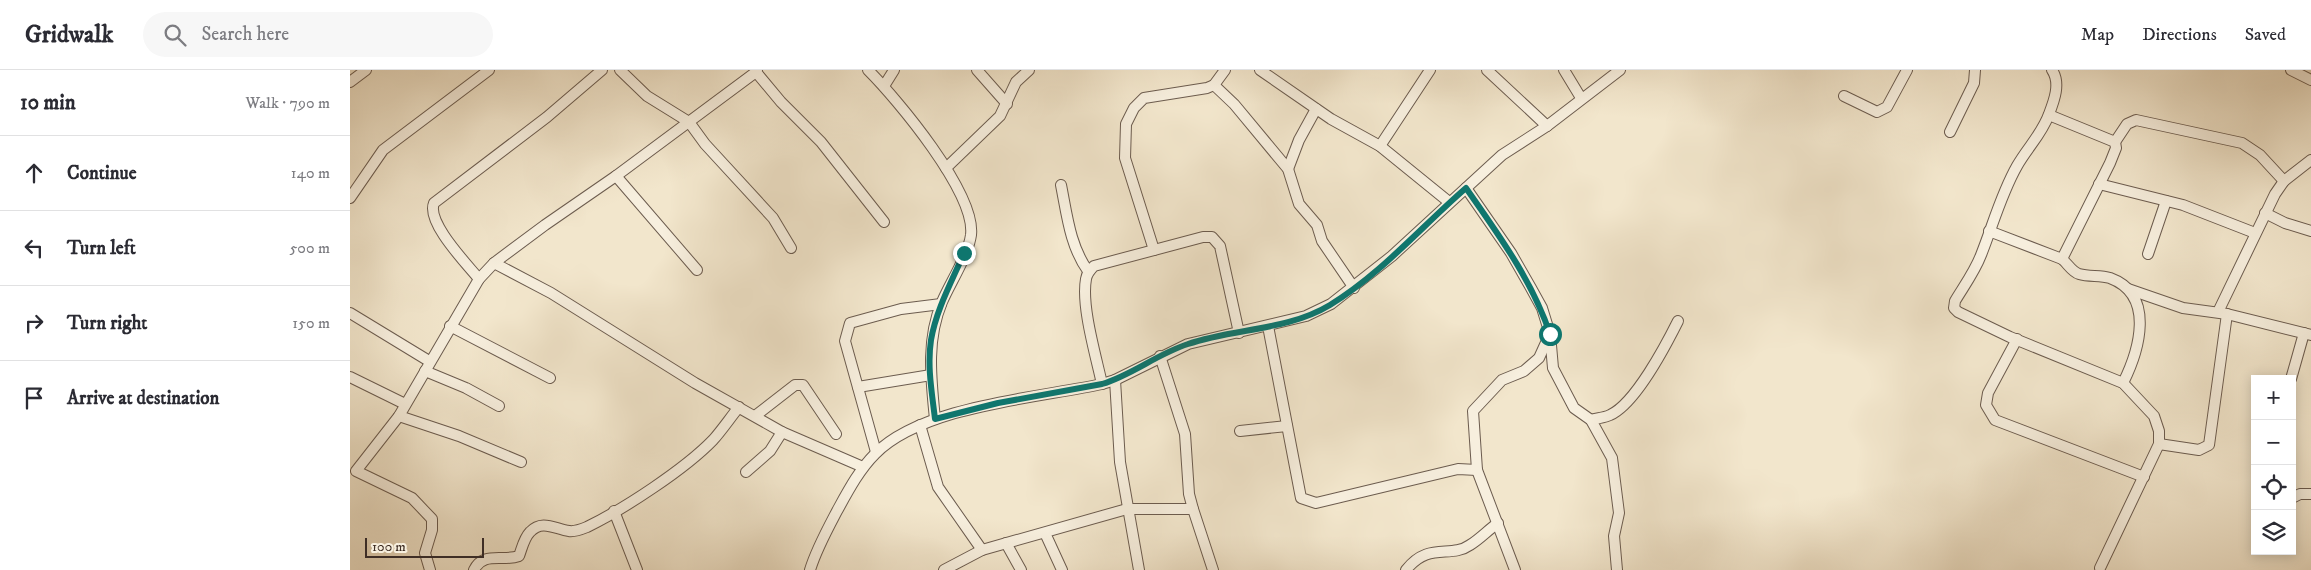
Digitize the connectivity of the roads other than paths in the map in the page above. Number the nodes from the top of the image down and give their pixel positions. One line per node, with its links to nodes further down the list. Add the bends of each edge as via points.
1 (366, 70): 21 (street)
2 (490, 70): 42 (street, via 383,150)
3 (602, 70): 57 (street, via 547,117 434,203 432,213 436,224)
4 (620, 70): 29 (street, via 647,96)
5 (868, 70): 23 (street)
6 (894, 70): 23 (street)
7 (977, 70): 26 (street)
8 (1028, 70): 26 (street, via 1016,82)
9 (1225, 70): 22 (street)
10 (1260, 70): 27 (street)
11 (1430, 70): 33 (street)
12 (1487, 70): 30 (street)
13 (1564, 70): 25 (street)
14 (1620, 70): 25 (street)
15 (1907, 70): 24 (street, via 1887,107 1877,112)
16 (1975, 70): 31 (street, via 1974,83)
17 (2052, 70): 28 (street, via 2056,89)
18 (2291, 70): 20 (street)
19 (756, 71): 29 (street); 46 (street, via 780,102 821,142)
20 (2311, 80)
21 (350, 82)
22 (1214, 85): 36 (street); 51 (street, via 1196,92 1144,98 1134,108 1126,124 1125,158)
23 (884, 86): 35 (street)
24 (1844, 96)
25 (1581, 98): 30 (street)
26 (1007, 104): 35 (street, via 988,128)
27 (1316, 109): 33 (street); 36 (street)
28 (2049, 116): 32 (street); 47 (street, via 2018,165)
29 (690, 122): 37 (street); 50 (street, via 717,158 773,218)
30 (1546, 126): 41 (street, via 1502,155)
31 (1950, 132)
32 (2115, 142): 38 (street, via 2127,124 2136,120 2224,138 2251,148); 39 (street, via 2116,148)
33 (1380, 146): 44 (street)
34 (2311, 160): 38 (street)
35 (946, 168): 60 (street, via 970,220 971,236)
36 (1288, 169): 58 (street, via 1299,204 1317,225 1322,241)
37 (616, 176): 54 (street); 55 (street)
38 (2284, 182): 45 (street)
39 (2099, 184): 43 (street); 53 (street)
40 (1061, 185): 56 (street, via 1074,245)
41 (1466, 188): 44 (street); 67 (street, via 1511,253 1542,308)
42 (350, 198)
43 (2166, 201): 49 (street); 52 (street)
44 (1449, 202): 58 (street)
45 (2265, 213): 48 (street); 49 (street)
46 (884, 222)
47 (1989, 231): 53 (street); 69 (street, via 1981,255 1954,301 1954,308)
48 (2311, 231)
49 (2255, 233): 62 (street)
50 (792, 248)
51 (1154, 250): 56 (street, via 1094,266); 66 (street, via 1208,237 1217,241)
52 (2148, 254)
53 (2062, 259): 59 (street, via 2079,274 2112,279)
54 (494, 264): 57 (street); 82 (street, via 551,293 687,379)
55 (697, 270)
56 (1088, 271): 78 (street, via 1086,296)
57 (479, 279): 64 (street)
58 (1354, 288): 65 (street, via 1318,312)
59 (2127, 289): 62 (street, via 2183,308); 77 (street, via 2136,302 2141,322 2138,345)
60 (941, 304): 72 (street, via 931,340); 79 (street, via 901,309 850,324 845,341)
61 (350, 313): 71 (street)
62 (2222, 313): 68 (street); 92 (street, via 2209,445 2199,450)
63 (1678, 321): 86 (street, via 1658,360 1629,398 1610,415)
64 (450, 326): 71 (street); 75 (street)
65 (1268, 326): 66 (street); 88 (street)
66 (1239, 333): 70 (street, via 1188,344)
67 (1550, 334): 86 (street, via 1553,368 1574,408); 97 (street, via 1539,358 1524,371 1502,380 1473,411)
68 (2307, 334): 73 (street)
69 (2017, 339): 77 (street); 99 (street, via 1988,393 1986,405 1995,420)
70 (1160, 356): 76 (street); 102 (street, via 1185,434)
71 (427, 366): 80 (street); 81 (street)
72 (931, 375): 79 (street); 85 (street)
73 (2292, 375)
74 (350, 377): 80 (street)
75 (550, 378)
76 (1115, 380): 78 (street); 103 (street)
77 (2123, 383): 92 (street, via 2154,416)
78 (1102, 384): 85 (street, via 998,403)
79 (858, 388): 93 (street)
80 (405, 404): 83 (street)
81 (499, 406)
82 (739, 407): 84 (street); 104 (street, via 698,454)
83 (399, 416): 94 (street); 96 (street)
84 (755, 416): 90 (street); 91 (street, via 795,384 804,385)
85 (935, 419): 87 (street)
86 (1590, 420): 121 (street, via 1612,458 1620,513 1614,536)
87 (920, 425): 93 (street); 108 (street, via 938,487)
88 (1287, 426): 89 (street); 97 (street, via 1299,494 1311,503 1458,469)
89 (1240, 431)
90 (782, 432): 95 (street); 98 (street, via 770,450)
91 (836, 434)
92 (2159, 444): 99 (street)
93 (876, 452): 95 (street)
94 (521, 462)
95 (863, 467): 113 (street, via 834,516)
96 (353, 469): 110 (street, via 412,498 432,519 425,553)
97 (1477, 470): 105 (street)
98 (746, 472)
99 (2144, 477): 109 (street)
100 (2311, 494): 101 (street)
101 (2296, 496)
102 (1193, 508): 103 (street); 118 (street)
103 (1126, 509): 106 (street); 117 (street)
104 (614, 510): 111 (street, via 586,527 569,532 546,524 538,527 530,532 519,556 485,558 479,560); 112 (street)
105 (1498, 523): 119 (street, via 1470,546 1421,556); 120 (street)
106 (1045, 533): 107 (street); 116 (street)
107 (1006, 543): 108 (street); 115 (street)
108 (982, 550): 114 (street)
109 (2100, 568)
110 (430, 570)
111 (474, 570)
112 (637, 570)
113 (810, 570)
114 (944, 570)
115 (1022, 570)
116 (1062, 570)
117 (1139, 570)
118 (1213, 570)
119 (1406, 570)
120 (1514, 570)
121 (1617, 570)

